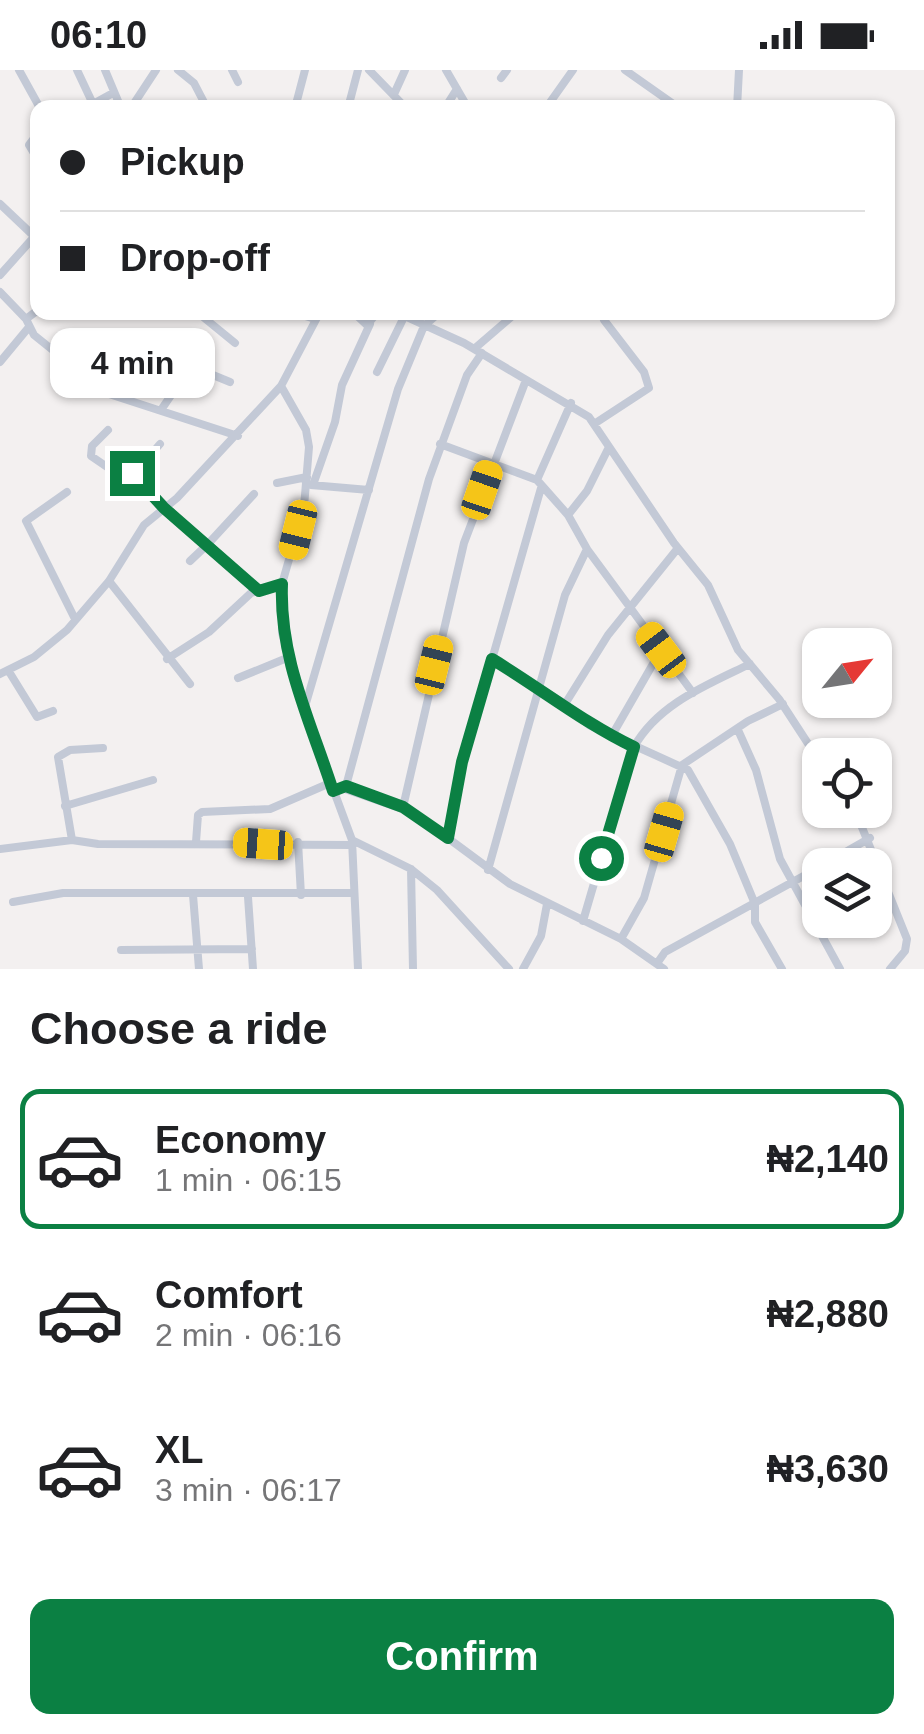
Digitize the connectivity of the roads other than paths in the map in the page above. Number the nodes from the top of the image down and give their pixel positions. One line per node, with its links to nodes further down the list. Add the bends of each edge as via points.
1 (19, 70): 19 (street)
2 (77, 70): 20 (street)
3 (104, 70): 18 (street)
4 (156, 70): 23 (street)
5 (178, 70): 24 (street)
6 (232, 70): 15 (street)
7 (305, 70): 25 (street)
8 (358, 70): 26 (street)
9 (369, 70): 17 (street)
10 (404, 70): 17 (street)
11 (446, 70): 16 (street)
12 (573, 70): 30 (street)
13 (625, 70): 31 (street)
14 (739, 70): 32 (street)
15 (238, 82)
16 (457, 90): 28 (street); 29 (street)
17 (396, 92): 27 (street)
18 (113, 93): 21 (street); 22 (street)
19 (36, 100)
20 (87, 100)
21 (97, 100)
22 (117, 100)
23 (136, 100)
24 (202, 100)
25 (297, 100)
26 (350, 100)
27 (401, 100)
28 (450, 100)
29 (463, 100)
30 (552, 100)
31 (668, 100)
32 (737, 100)
33 (0, 204): 34 (street)
34 (30, 232)
35 (30, 244): 36 (street)
36 (0, 275)
37 (0, 292): 48 (street)
38 (30, 319): 48 (street)
39 (207, 320): 51 (street)
40 (316, 320): 59 (street)
41 (364, 320): 49 (street)
42 (373, 320): 49 (street)
43 (398, 320): 56 (street)
44 (412, 320): 50 (street)
45 (431, 320): 50 (street)
46 (509, 320): 52 (street)
47 (604, 320): 62 (street, via 649,388)
48 (27, 323): 53 (street); 61 (street, via 106,394)
49 (370, 324): 71 (street)
50 (424, 326): 52 (street); 73 (street)
51 (236, 343)
52 (478, 351): 57 (street); 66 (street)
53 (0, 362)
54 (118, 366): 55 (street, via 127,368 150,338)
55 (191, 366): 58 (street); 61 (street)
56 (376, 372)
57 (526, 380): 60 (street); 68 (street)
58 (230, 382)
59 (281, 386): 64 (street); 71 (street, via 306,430)
60 (571, 403): 62 (street); 72 (street)
61 (161, 410): 64 (street)
62 (594, 424): 67 (street)
63 (108, 430): 69 (street, via 91,456)
64 (238, 436): 76 (street)
65 (160, 444): 69 (street)
66 (440, 444): 68 (street); 108 (street)
67 (608, 448): 77 (street); 79 (street)
68 (492, 464): 72 (street); 111 (street, via 464,543)
69 (134, 474): 76 (street)
70 (277, 482): 71 (street)
71 (309, 482): 73 (street); 83 (street)
72 (539, 484): 77 (street); 89 (street)
73 (369, 490): 99 (street)
74 (67, 492): 86 (street, via 26,520)
75 (254, 494): 78 (street)
76 (164, 508): 78 (street); 82 (street, via 144,524)
77 (568, 515): 80 (street)
78 (208, 544): 81 (street); 84 (street)
79 (678, 548): 85 (street); 91 (street, via 708,585)
80 (587, 550): 85 (street); 95 (street, via 565,595)
81 (190, 561)
82 (110, 581): 86 (street); 90 (street)
83 (282, 584): 84 (street); 88 (street)
84 (259, 591): 90 (street)
85 (629, 608): 87 (street); 97 (street)
86 (75, 619): 92 (street, via 42,651)
87 (661, 650): 96 (street); 102 (street)
88 (287, 658): 93 (street); 99 (street)
89 (492, 659): 95 (street); 113 (street)
90 (167, 660): 94 (street)
91 (750, 664): 96 (street); 98 (street)
92 (4, 672): 100 (street, via 38,717)
93 (238, 678)
94 (190, 684)
95 (540, 688): 97 (street); 122 (street)
96 (693, 692): 104 (street, via 656,717)
97 (566, 704): 102 (street)
98 (783, 704): 101 (street); 103 (street)
99 (304, 710): 109 (street)
100 (53, 711)
101 (738, 730): 106 (street); 124 (street)
102 (611, 736): 104 (street)
103 (805, 738)
104 (634, 747): 106 (street); 132 (street)
105 (103, 748): 110 (street, via 58,757)
106 (682, 766): 131 (street, via 730,844); 133 (street, via 644,898)
107 (152, 780): 110 (street)
108 (346, 786): 109 (street); 111 (street)
109 (332, 787): 116 (street, via 270,809 202,812); 118 (street)
110 (65, 806): 115 (street)
111 (403, 807): 113 (street)
112 (865, 828): 114 (street)
113 (448, 838): 122 (street)
114 (870, 838): 119 (street); 146 (street, via 907,939)
115 (72, 840): 116 (street); 120 (street)
116 (196, 842): 117 (street)
117 (298, 842): 118 (street); 126 (street)
118 (353, 843): 121 (street); 125 (street)
119 (853, 848)
120 (0, 849)
121 (411, 868): 138 (street, via 458,908); 142 (street)
122 (488, 870): 130 (street)
123 (802, 877): 124 (street)
124 (792, 882): 131 (street); 145 (street)
125 (352, 893): 126 (street); 141 (street)
126 (301, 895): 128 (street)
127 (193, 896): 128 (street); 129 (street, via 63,893); 134 (street)
128 (248, 896): 136 (street)
129 (12, 902)
130 (547, 904): 132 (street); 143 (street)
131 (755, 904): 137 (street, via 665,952); 144 (street, via 755,922)
132 (583, 921): 133 (street)
133 (621, 939): 137 (street)
134 (199, 949): 135 (street); 136 (street); 139 (street)
135 (121, 950)
136 (252, 950): 140 (street)
137 (661, 966)
138 (505, 967)
139 (199, 969)
140 (253, 969)
141 (358, 969)
142 (413, 969)
143 (522, 969)
144 (782, 969)
145 (840, 969)
146 (890, 969)

